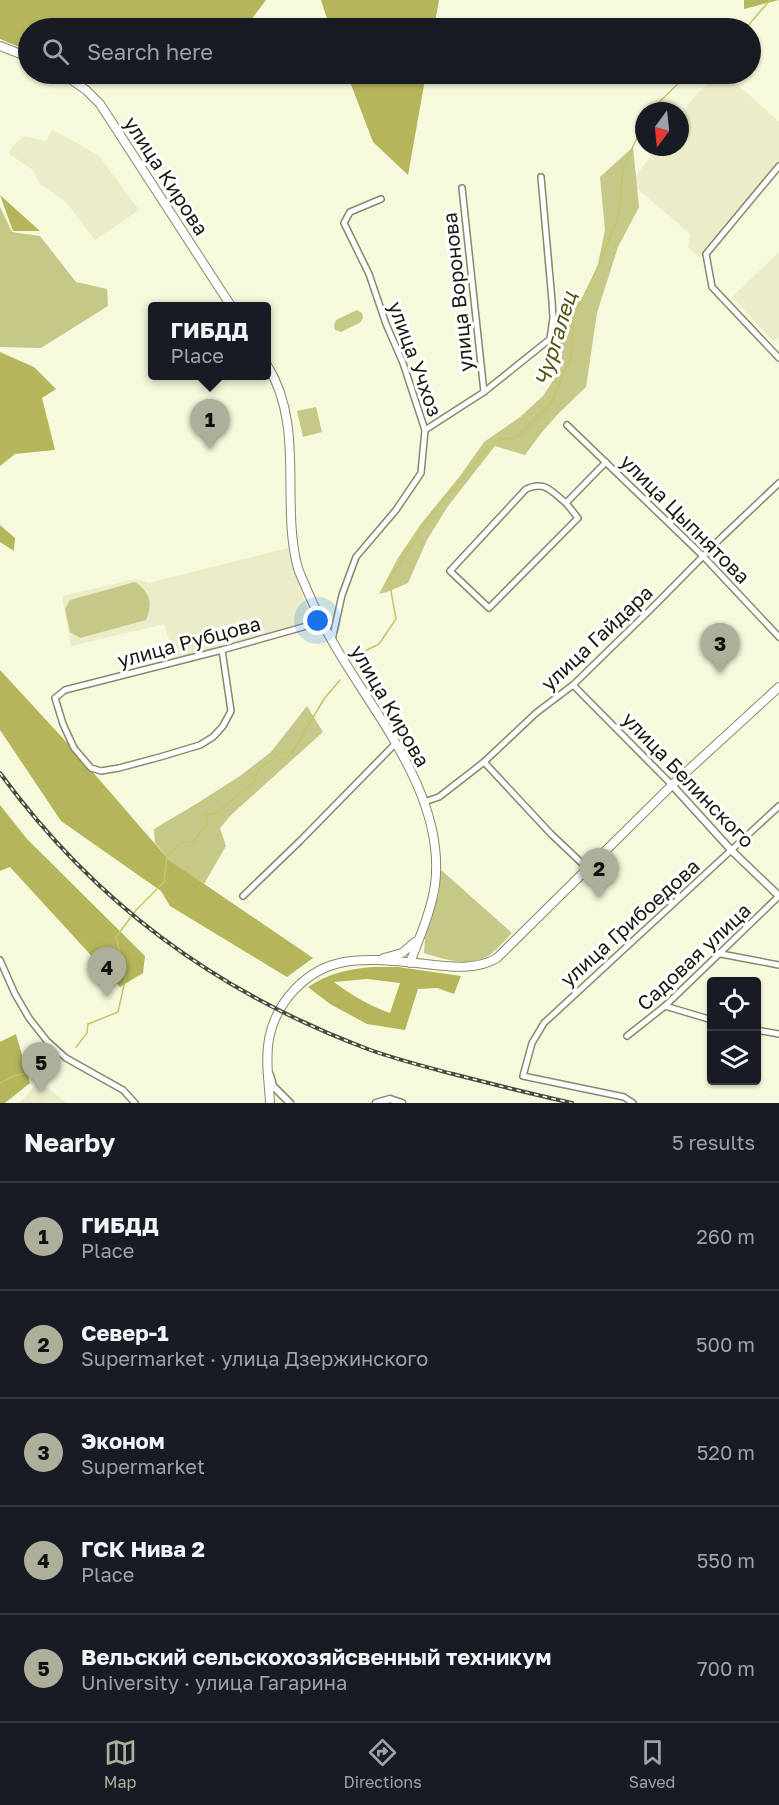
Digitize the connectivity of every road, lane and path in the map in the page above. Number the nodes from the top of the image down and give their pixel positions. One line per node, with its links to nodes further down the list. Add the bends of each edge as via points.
1 (0, 46): 2 (main road)
2 (18, 53)
3 (77, 84): 8 (main road, улица Кирова, via 100,104)
4 (779, 166): 9 (street, via 706,254 712,287)
5 (541, 177): 11 (street, via 552,301 551,336)
6 (462, 188): 11 (street, улица Воронова)
7 (381, 199): 13 (street, улица Учхоз, via 350,212 344,223 369,274)
8 (228, 302)
9 (779, 358)
10 (271, 373): 18 (main road, улица Кирова, via 286,409 291,526 297,567)
11 (484, 392): 13 (street)
12 (567, 425): 14 (street, улица Цыпнятова)
13 (425, 430): 20 (street, улица Учхоз, via 421,473 356,557)
14 (606, 462): 16 (street); 17 (street, улица Цыпнятова)
15 (779, 483): 17 (street, улица Гайдара)
16 (566, 503): 16 (street, via 544,486 526,489 450,571 489,608 578,518)
17 (703, 556): 19 (street, улица Цыпнятова); 22 (street, улица Гайдара)
18 (321, 622): 20 (main road, улица Кирова); 21 (street, улица Рубцова)
19 (779, 637)
20 (332, 640): 24 (main road, улица Кирова)
21 (222, 650): 21 (street, улица Рубцова, via 65,690 55,698 74,748 91,768 101,771 200,745 213,737 231,711)
22 (573, 685): 25 (street, улица Гайдара, via 536,713); 26 (street, улица Белинского)
23 (779, 687): 26 (main road)
24 (396, 743): 27 (main road, улица Кирова); 31 (street)
25 (484, 762): 27 (street, улица Гайдара, via 438,797); 30 (street)
26 (672, 785): 29 (street, улица Белинского); 30 (main road)
27 (424, 802): 33 (main road, улица Кирова, via 434,840 436,872 433,898)
28 (779, 807): 29 (street, улица Грибоедова)
29 (732, 851): 32 (street, улица Белинского); 52 (street, улица Грибоедова, via 544,1023 532,1043 523,1076 624,1096)
30 (587, 868): 39 (main road, via 491,962 474,966)
31 (243, 896)
32 (779, 896): 35 (street, Садовая улица)
33 (422, 931): 34 (main road, улица Кирова); 37 (main road, via 402,953)
34 (416, 945): 38 (main road, улица Кирова); 39 (main road, via 418,957)
35 (721, 954): 40 (street); 41 (street, Садовая улица)
36 (0, 960): 47 (street, via 15,994 47,1041 66,1058 123,1090)
37 (377, 960): 38 (main road); 46 (main road, via 335,964 298,985 275,1019)
38 (410, 963): 39 (main road)
39 (428, 964)
40 (779, 965)
41 (665, 1006): 42 (street); 45 (street, Садовая улица)
42 (707, 1019)
43 (761, 1031): 44 (street)
44 (779, 1035)
45 (627, 1036)
46 (268, 1065): 48 (main road); 49 (street, via 273,1086)
47 (135, 1103)
48 (270, 1103)
49 (290, 1103)
50 (376, 1103): 51 (street, via 390,1099)
51 (402, 1103)
52 (633, 1103)

